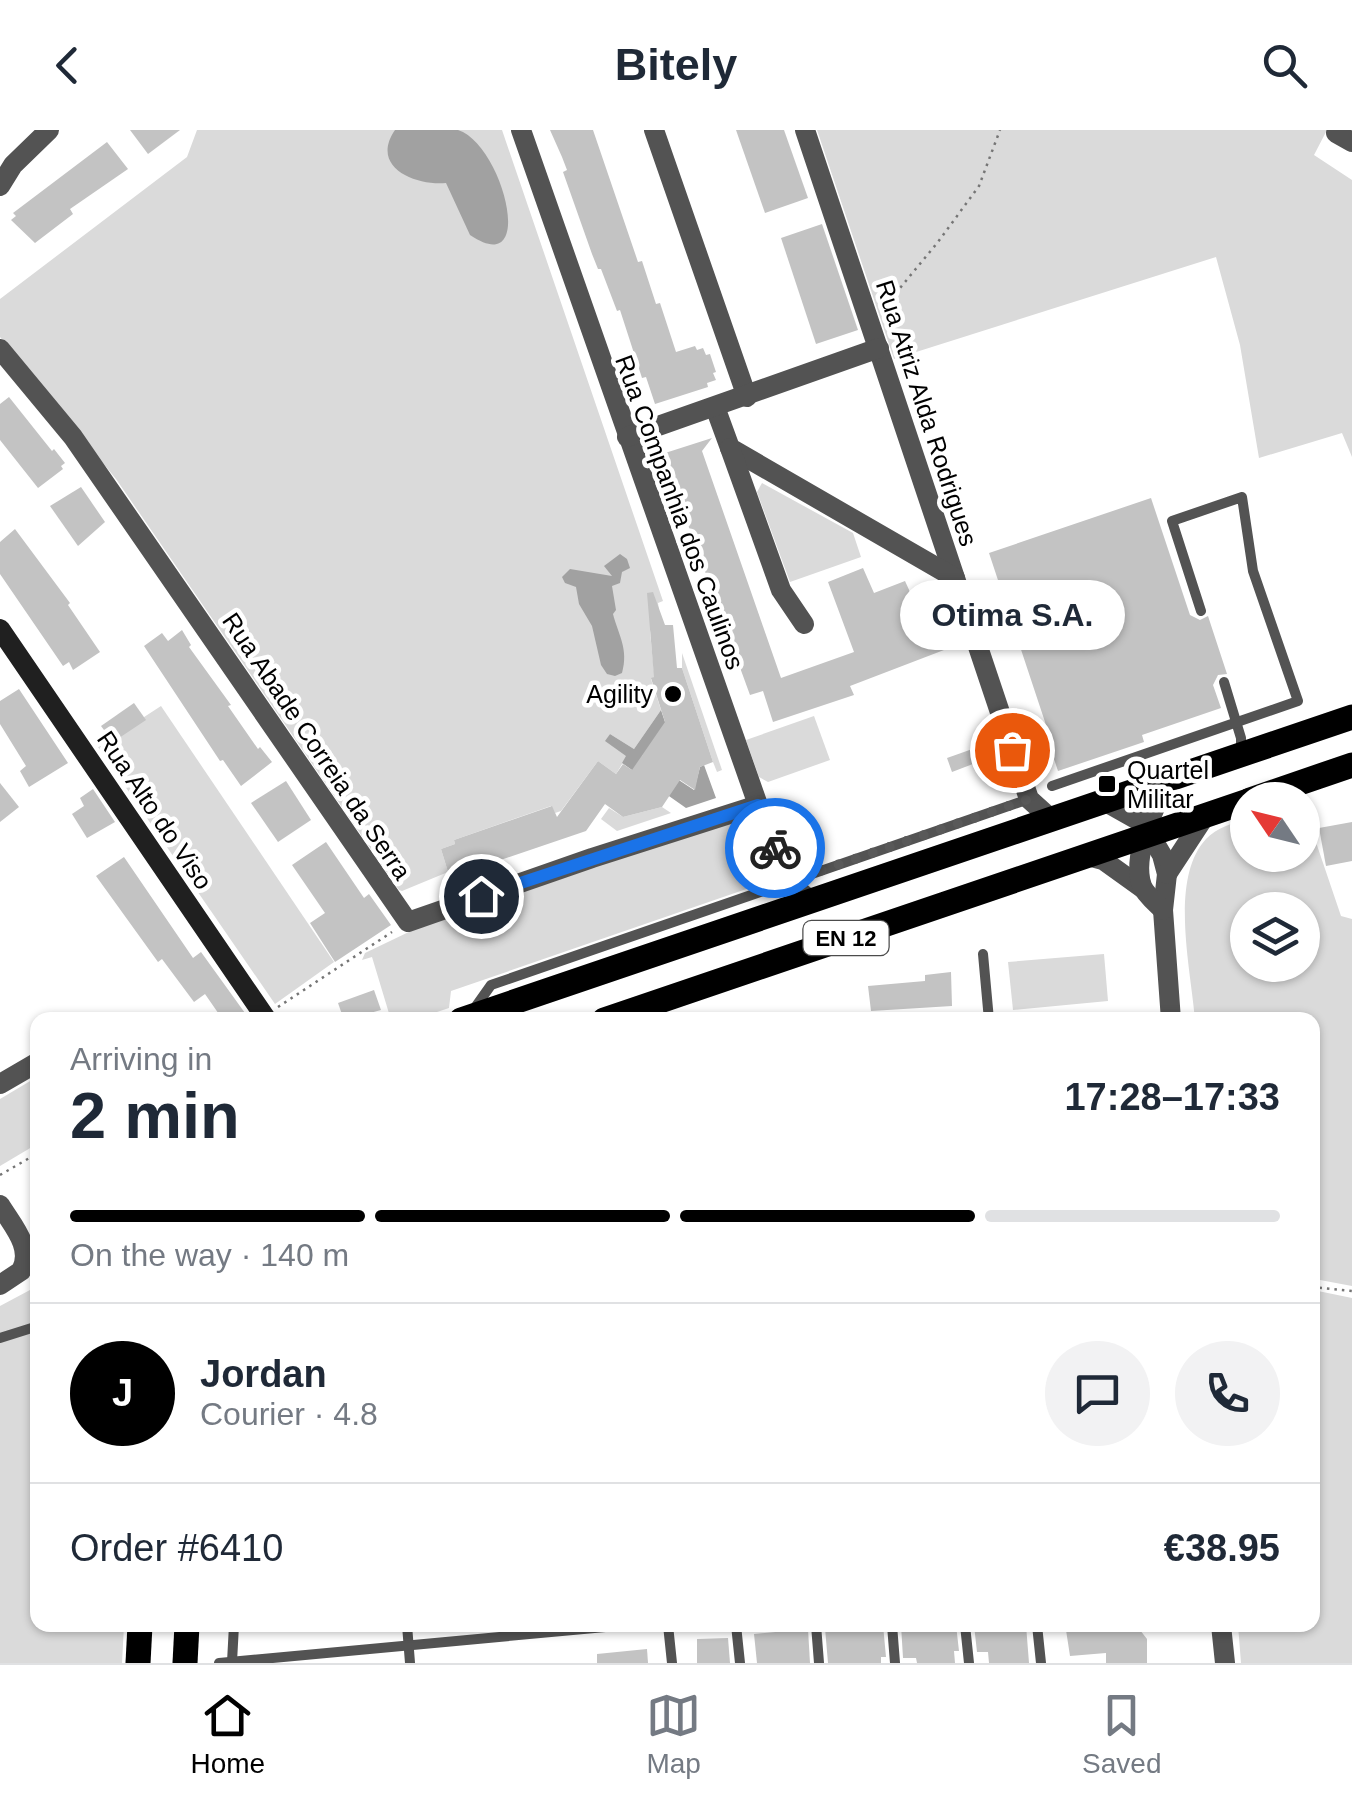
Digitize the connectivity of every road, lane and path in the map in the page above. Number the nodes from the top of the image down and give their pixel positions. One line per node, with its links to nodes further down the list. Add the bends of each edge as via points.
1 (521, 130): 14 (street, Rua Companhia dos Caulinos)
2 (654, 130): 12 (street)
3 (805, 130): 9 (street, Rua Atriz Alda Rodrigues)
4 (1000, 130): 9 (path, via 979,186)
5 (1337, 130): 7 (street)
6 (38, 133): 8 (street)
7 (1352, 142)
8 (0, 186)
9 (870, 320): 10 (street, Rua Atriz Alda Rodrigues)
10 (879, 348): 12 (street); 16 (street, Rua Atriz Alda Rodrigues)
11 (0, 349): 42 (street, Rua Abade Correia da Serra, via 73,437)
12 (747, 397): 13 (street)
13 (715, 408): 14 (street); 15 (street)
14 (626, 437): 30 (street, Rua Companhia dos Caulinos)
15 (730, 448): 16 (street); 18 (street, via 781,590)
16 (955, 578): 28 (street, Rua Atriz Alda Rodrigues)
17 (1201, 611): 21 (lane, via 1172,520 1242,496 1253,571 1298,700)
18 (804, 624)
19 (0, 629): 45 (main road, Rua Alto do Viso)
20 (1224, 682): 21 (lane)
21 (1236, 722): 23 (lane); 27 (lane)
22 (1347, 726): 23 (main road, EN 12)
23 (1240, 754): 25 (main road, EN 12)
24 (1352, 765): 26 (main road, EN 12)
25 (1168, 779): 29 (main road, EN 12); 34 (street)
26 (1302, 782)
27 (1052, 786)
28 (1029, 799): 33 (street, Rua Atriz Alda Rodrigues); 37 (lane)
29 (1104, 801): 33 (main road, EN 12); 34 (street, via 1138,818)
30 (758, 805): 37 (street, Rua Companhia dos Caulinos); 42 (street)
31 (1230, 807): 32 (main road, EN 12)
32 (1205, 816): 34 (main road, EN 12); 36 (street)
33 (1050, 818): 39 (main road, EN 12)
34 (1148, 834): 35 (main road, EN 12); 36 (street); 38 (street, via 1141,851)
35 (1088, 856): 38 (street); 49 (main road, EN 12)
36 (1167, 874): 40 (street)
37 (788, 882): 39 (street, Rua Companhia dos Caulinos); 41 (lane)
38 (1142, 888): 40 (street)
39 (810, 900): 43 (main road, EN 12)
40 (1163, 910): 51 (street)
41 (692, 916): 43 (lane); 47 (lane, via 492,984)
42 (408, 922): 46 (path)
43 (718, 932): 48 (main road, EN 12)
44 (983, 954): 50 (lane)
45 (262, 1012)
46 (274, 1012)
47 (470, 1012)
48 (484, 1012)
49 (628, 1012)
50 (989, 1012)
51 (1170, 1012)
52 (30, 1067): 53 (street)
53 (0, 1084)
54 (30, 1157): 55 (path)
55 (0, 1175)
56 (0, 1206): 57 (street, via 21,1238 25,1264)
57 (0, 1286)
58 (1320, 1288): 59 (path)
59 (1352, 1290)
60 (30, 1329): 61 (lane)
61 (0, 1338)
62 (140, 1632): 76 (main road)
63 (187, 1632): 77 (main road)
64 (234, 1632): 75 (lane)
65 (407, 1632): 74 (lane)
66 (550, 1632): 74 (lane)
67 (669, 1632): 80 (lane)
68 (737, 1632): 81 (lane)
69 (817, 1632): 82 (lane)
70 (893, 1632): 83 (lane)
71 (966, 1632): 84 (lane)
72 (1039, 1632): 85 (lane)
73 (1223, 1632): 86 (street)
74 (408, 1645): 75 (lane); 79 (lane)
75 (232, 1662): 78 (lane)
76 (138, 1663)
77 (185, 1663)
78 (219, 1663)
79 (410, 1663)
80 (672, 1663)
81 (740, 1663)
82 (819, 1663)
83 (896, 1663)
84 (969, 1663)
85 (1041, 1663)
86 (1225, 1663)

